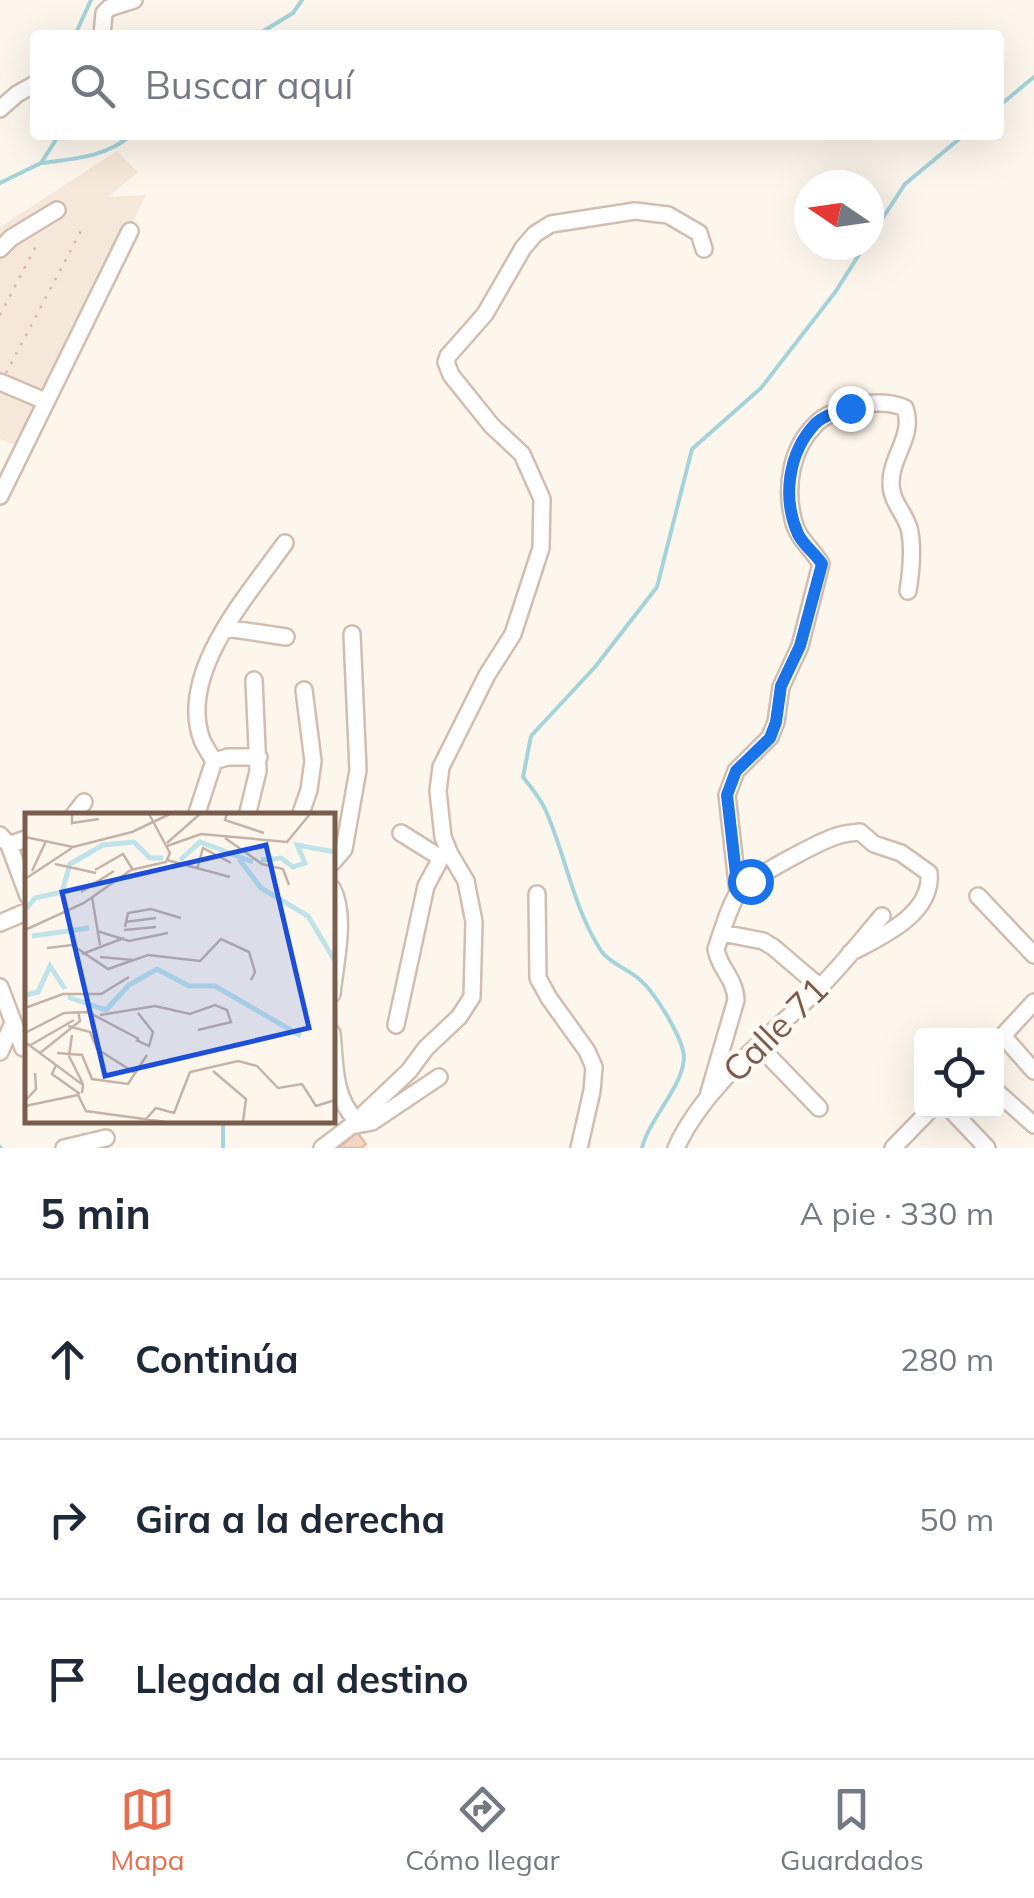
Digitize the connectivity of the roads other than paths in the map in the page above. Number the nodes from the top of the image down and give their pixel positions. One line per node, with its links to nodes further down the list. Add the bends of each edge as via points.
1 (134, 0): 2 (street, via 109,8)
2 (102, 30)
3 (30, 87): 4 (street)
4 (0, 109)
5 (57, 210): 7 (street)
6 (130, 231): 10 (street)
7 (0, 249)
8 (704, 250): 28 (street, via 698,232 668,215 635,211 551,224 523,248 485,314 448,356 450,375 522,454 542,499 541,548 513,634 441,766)
9 (0, 383): 10 (street)
10 (45, 401): 11 (street)
11 (0, 496)
12 (286, 544): 14 (street)
13 (908, 592): 31 (street, via 908,527 890,478 907,434 905,408 882,403 834,412 816,422 794,457 792,520 822,564 770,738 736,771 727,795)
14 (226, 628): 16 (street); 20 (street, via 198,696 202,740)
15 (352, 634): 29 (street, via 358,770 344,850)
16 (286, 637)
17 (254, 680): 19 (street)
18 (304, 690): 25 (street, via 313,761)
19 (259, 757): 20 (street); 24 (street)
20 (214, 761): 23 (street)
21 (84, 802): 22 (street)
22 (75, 813)
23 (197, 813)
24 (249, 813)
25 (301, 813)
26 (400, 834): 28 (street)
27 (4, 840): 30 (street)
28 (446, 856): 46 (street, via 426,886); 60 (street, via 466,880 474,922 472,997)
29 (335, 860)
30 (25, 889)
31 (738, 892): 38 (street); 39 (street, via 846,833 860,832 930,872 928,894 914,911)
32 (335, 894): 41 (street)
33 (536, 894): 65 (street, via 538,978 594,1067)
34 (978, 896): 40 (street)
35 (25, 912): 37 (street)
36 (882, 916): 39 (street, Calle 71)
37 (0, 922)
38 (722, 932): 43 (street, via 773,946); 55 (street, via 717,957 736,987 736,1000)
39 (850, 953): 43 (street, Calle 71)
40 (1034, 956)
41 (335, 964)
42 (0, 986): 45 (street)
43 (820, 988): 49 (street, Calle 71)
44 (1034, 1002): 47 (street)
45 (13, 1022): 50 (street); 51 (street)
46 (396, 1024)
47 (1004, 1036)
48 (1004, 1044): 53 (street)
49 (759, 1046): 55 (street, Calle 71); 57 (street)
50 (22, 1048)
51 (0, 1052)
52 (335, 1068): 60 (street)
53 (1034, 1071)
54 (439, 1077): 60 (street, via 372,1122)
55 (708, 1096): 66 (street, Calle 71)
56 (1004, 1098): 61 (street)
57 (819, 1108)
58 (922, 1118): 67 (street)
59 (959, 1118): 68 (street)
60 (354, 1123): 63 (street)
61 (1034, 1125)
62 (107, 1143): 64 (street)
63 (325, 1147)
64 (64, 1148)
65 (579, 1148)
66 (676, 1148)
67 (893, 1148)
68 (987, 1148)

